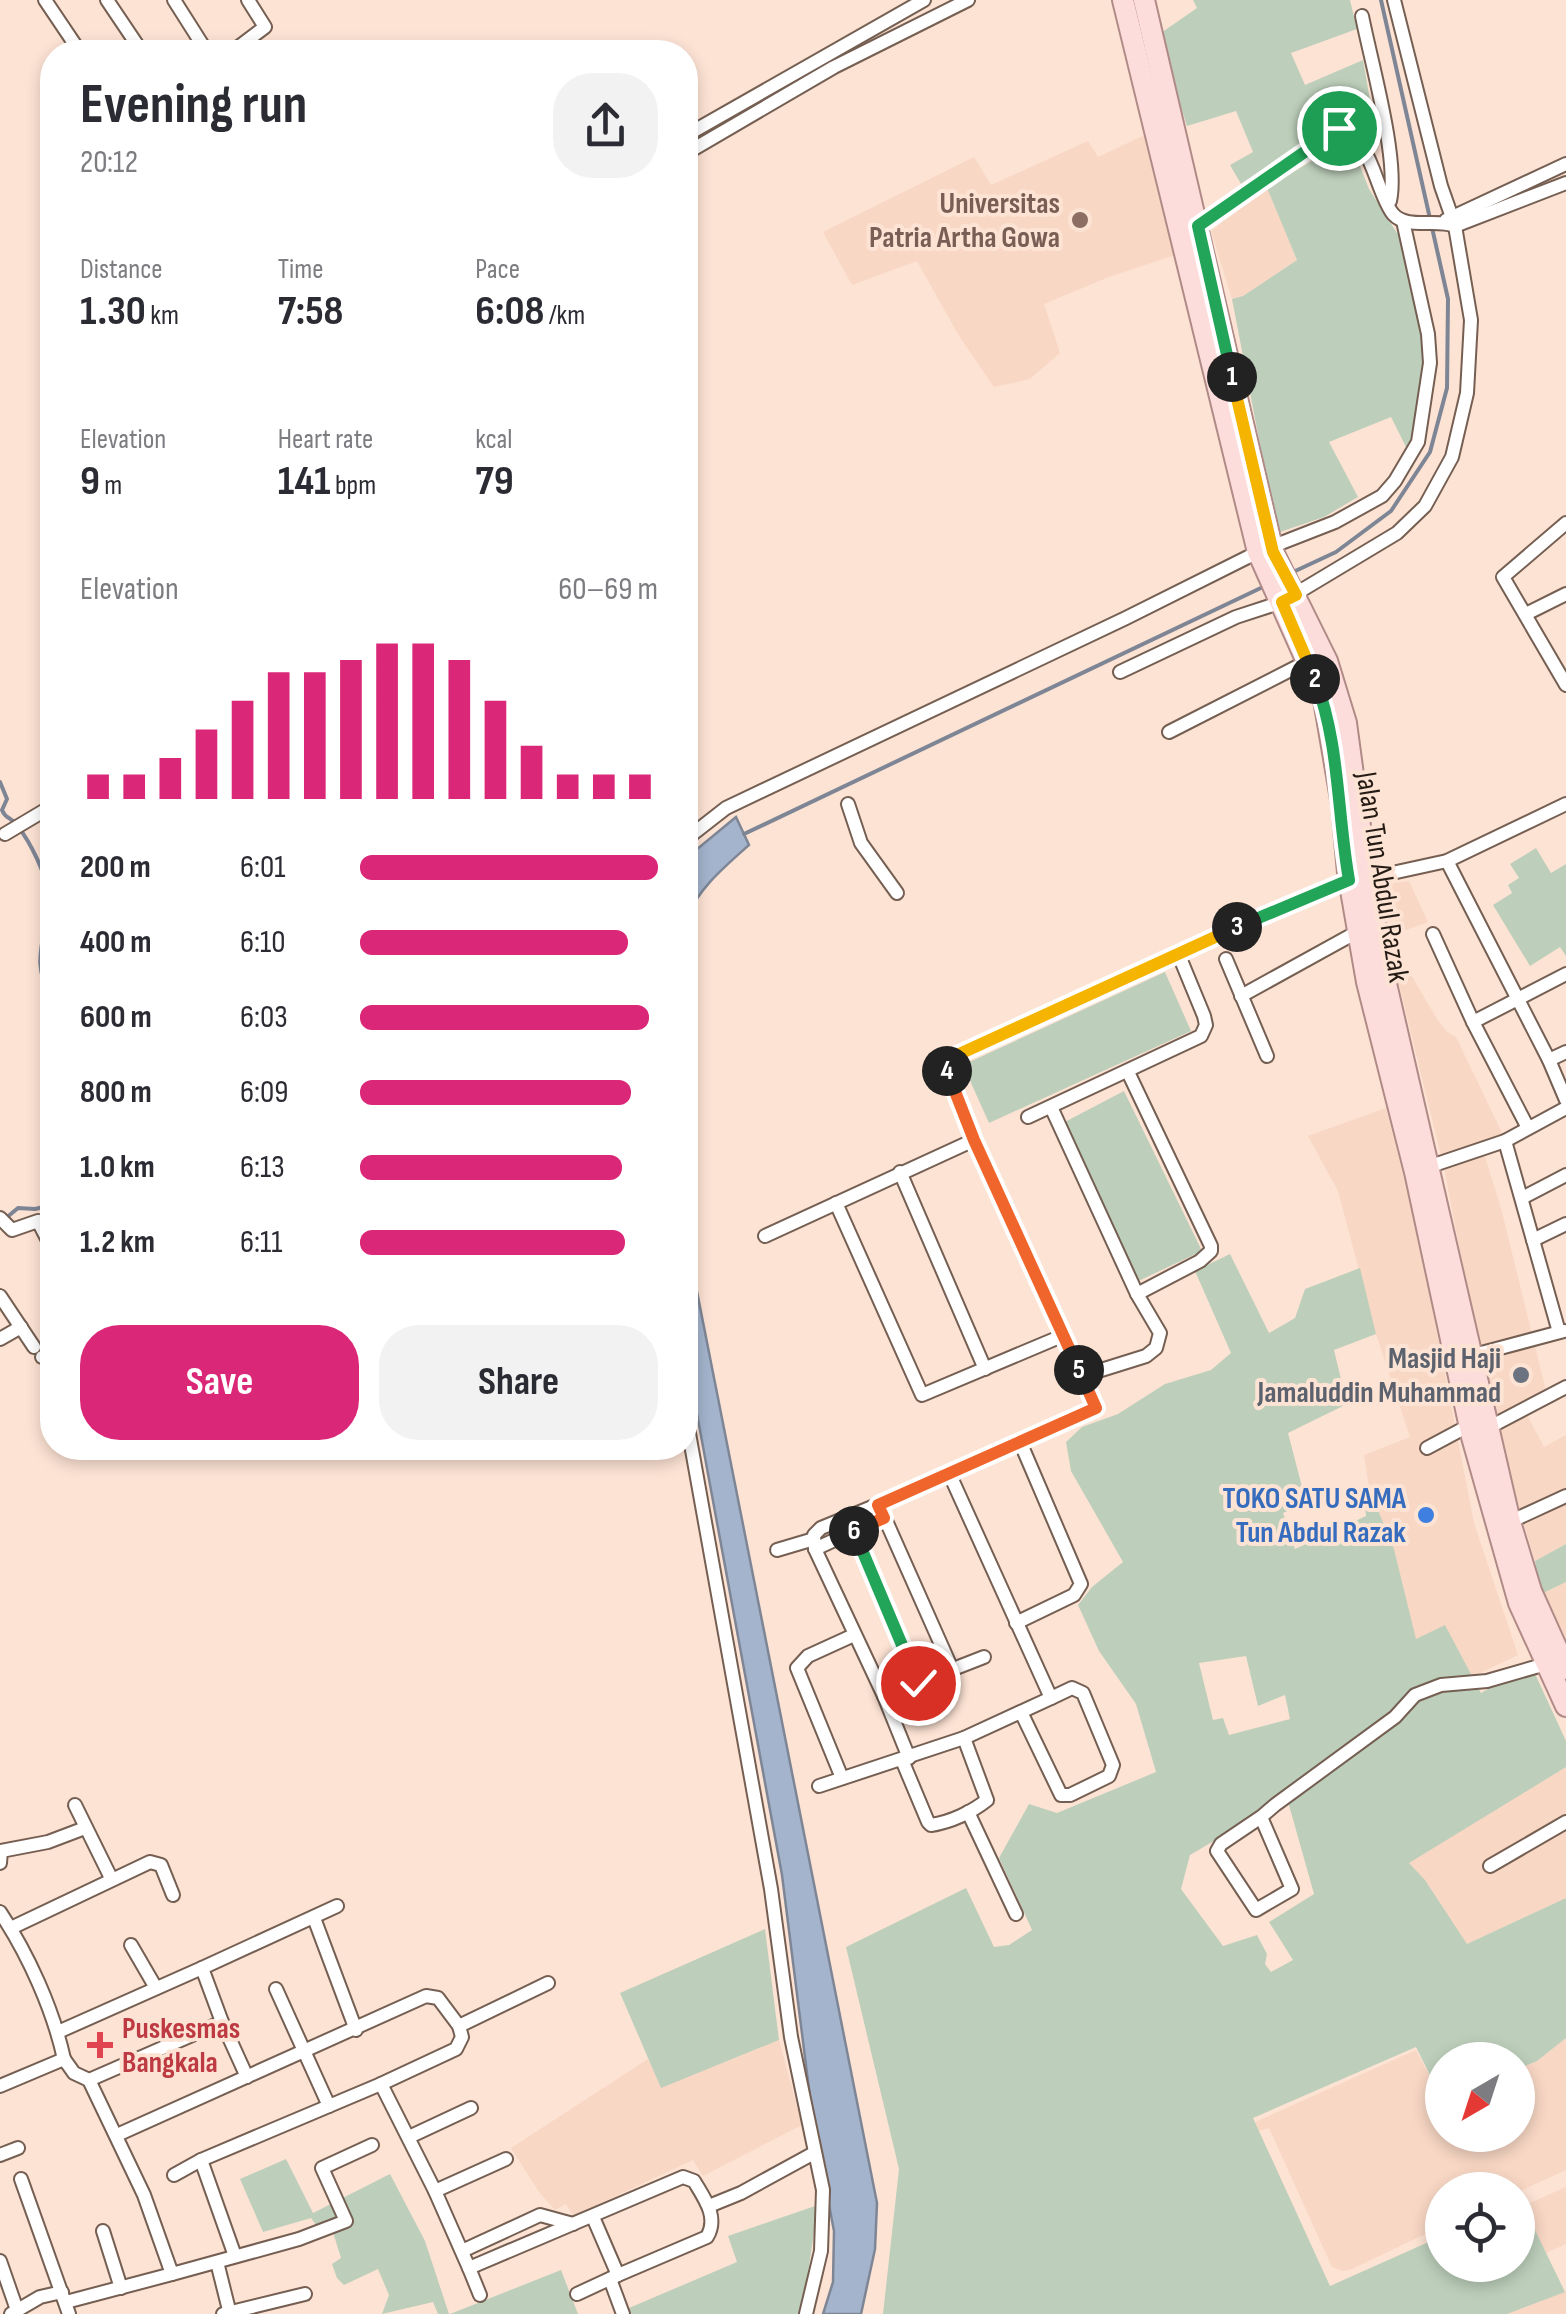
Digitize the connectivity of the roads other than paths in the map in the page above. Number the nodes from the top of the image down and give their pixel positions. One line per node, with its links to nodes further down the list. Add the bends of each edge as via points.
1 (45, 0): 11 (street)
2 (107, 0): 12 (street)
3 (174, 0): 13 (street)
4 (248, 0): 14 (street, via 265,27)
5 (924, 0): 15 (street)
6 (968, 0): 16 (street)
7 (1123, 0): 26 (main road)
8 (1144, 0): 24 (main road)
9 (1394, 0): 23 (street)
10 (1362, 16): 21 (street, via 1390,157)
11 (72, 40)
12 (134, 40)
13 (200, 40)
14 (248, 40)
15 (698, 129)
16 (698, 146)
17 (1566, 164): 18 (street)
18 (1542, 173): 20 (street); 23 (street)
19 (1566, 184): 20 (street)
20 (1550, 190): 23 (street)
21 (1389, 204): 22 (street); 24 (street, via 1355,136 1339,128)
22 (1406, 221): 23 (street); 26 (street, via 1430,363 1418,442 1382,496)
23 (1447, 221): 28 (street, via 1472,334 1452,456 1434,494 1409,524)
24 (1198, 226): 26 (main road)
25 (1566, 523): 29 (street, via 1504,575)
26 (1266, 552): 28 (main road, Jalan Tun Abdul Razak); 37 (street, via 726,808)
27 (1566, 594): 29 (street)
28 (1287, 595): 30 (main road, Jalan Tun Abdul Razak); 31 (street)
29 (1526, 614): 32 (street)
30 (1316, 657): 33 (street); 40 (main road, Jalan Tun Abdul Razak, via 1346,722)
31 (1120, 672)
32 (1566, 685)
33 (1169, 732)
34 (848, 804): 41 (street, via 861,843)
35 (1566, 804): 39 (street)
36 (40, 813): 38 (street)
37 (698, 830)
38 (5, 834)
39 (1446, 861): 40 (street); 48 (street)
40 (1358, 879): 42 (main road, Jalan Tun Abdul Razak); 44 (street); 60 (main road, Jalan Tun Abdul Razak)
41 (897, 892)
42 (1358, 932): 47 (street); 60 (main road, Jalan Tun Abdul Razak, via 1366,982)
43 (1433, 934): 49 (street)
44 (1178, 953): 53 (street, via 1204,1031); 58 (street, via 955,1056 947,1071)
45 (1226, 959): 47 (street)
46 (1566, 974): 48 (street)
47 (1241, 996): 51 (street)
48 (1518, 1000): 49 (street); 52 (street)
49 (1473, 1022): 57 (street)
50 (1566, 1052): 52 (street)
51 (1267, 1056)
52 (1549, 1060): 54 (street)
53 (1128, 1072): 55 (street); 71 (street, via 1211,1246 1200,1261)
54 (1566, 1104): 57 (street)
55 (1051, 1107): 56 (street); 71 (street)
56 (1028, 1118)
57 (1528, 1128): 59 (street)
58 (974, 1140): 61 (street); 75 (street)
59 (1506, 1141): 60 (street); 63 (street)
60 (1422, 1169): 78 (main road, Jalan Tun Abdul Razak); 82 (main road, Jalan Tun Abdul Razak)
61 (900, 1172): 64 (street); 79 (street)
62 (1566, 1175): 63 (street)
63 (1522, 1198): 70 (street)
64 (836, 1203): 69 (street); 79 (street, via 916,1398)
65 (0, 1218): 68 (street)
66 (1566, 1224): 70 (street)
67 (40, 1225): 68 (street)
68 (6, 1234)
69 (765, 1236)
70 (1533, 1240): 74 (street)
71 (1137, 1294): 80 (street, via 1160,1333 1156,1348)
72 (0, 1296): 73 (street)
73 (21, 1327): 76 (street); 77 (street)
74 (1564, 1332): 78 (street)
75 (1062, 1336): 79 (street); 80 (street)
76 (0, 1339)
77 (40, 1349)
78 (1470, 1356): 82 (main road, Jalan Tun Abdul Razak)
79 (985, 1368)
80 (1082, 1376): 83 (street, via 1096,1408)
81 (1566, 1388): 82 (street)
82 (1478, 1427): 84 (street); 89 (main road, Jalan Tun Abdul Razak)
83 (1022, 1444): 86 (street); 93 (street, via 1081,1584 1074,1596)
84 (1427, 1448)
85 (694, 1460): 142 (street)
86 (950, 1475): 88 (street); 93 (street)
87 (1566, 1496): 89 (street)
88 (881, 1511): 90 (street); 91 (street, via 822,1528); 97 (street)
89 (1504, 1525): 96 (main road, Jalan Tun Abdul Razak)
90 (854, 1531): 91 (street); 98 (street)
91 (814, 1544): 92 (street); 94 (street)
92 (778, 1550)
93 (1016, 1623): 100 (street)
94 (854, 1635): 99 (street); 105 (street, via 797,1668)
95 (984, 1657): 97 (street)
96 (1556, 1666): 101 (main road, Jalan Tun Abdul Razak); 109 (street, via 1415,1695 1395,1718)
97 (951, 1667): 98 (street)
98 (918, 1683): 99 (street)
99 (884, 1696): 104 (street)
100 (1051, 1698): 102 (street); 102 (street, via 1072,1688 1083,1693 1113,1765 1110,1776 1060,1796)
101 (1566, 1706)
102 (1020, 1712): 103 (street)
103 (964, 1738): 104 (street); 108 (street, via 988,1795)
104 (906, 1759): 105 (street); 108 (street, via 931,1825)
105 (842, 1778): 106 (street)
106 (818, 1786)
107 (75, 1804): 111 (street)
108 (968, 1812): 118 (street)
109 (1261, 1817): 109 (street, via 1217,1851 1256,1910 1292,1889)
110 (1566, 1822): 113 (street)
111 (85, 1828): 112 (street); 114 (street)
112 (0, 1853)
113 (1490, 1866)
114 (111, 1878): 115 (street, via 156,1862); 120 (street)
115 (173, 1895)
116 (337, 1906): 119 (street)
117 (0, 1912): 120 (street)
118 (1016, 1914)
119 (314, 1918): 122 (street); 128 (street)
120 (11, 1928): 129 (street)
121 (132, 1946): 124 (street)
122 (202, 1968): 124 (street); 126 (street)
123 (548, 1983): 127 (street)
124 (156, 1988): 129 (street)
125 (276, 1989): 130 (street)
126 (222, 2022): 132 (street); 133 (street)
127 (460, 2026): 128 (street, via 430,1996); 134 (street, via 456,2049)
128 (356, 2030): 130 (street)
129 (58, 2032): 131 (street)
130 (305, 2052): 132 (street); 136 (street)
131 (64, 2059): 133 (street); 135 (street)
132 (248, 2077): 138 (street)
133 (89, 2080): 138 (street)
134 (381, 2084): 136 (street); 139 (street)
135 (0, 2086)
136 (329, 2106): 144 (street)
137 (472, 2108): 139 (street)
138 (117, 2135): 158 (street)
139 (409, 2137): 148 (street)
140 (372, 2145): 154 (street, via 322,2168 346,2221)
141 (18, 2148): 143 (street)
142 (814, 2153): 149 (street); 168 (street, via 824,2210)
143 (0, 2155)
144 (201, 2160): 146 (street); 154 (street)
145 (506, 2160): 148 (street)
146 (174, 2174)
147 (22, 2179): 164 (street)
148 (436, 2191): 153 (street)
149 (708, 2206): 150 (street, via 687,2177); 159 (street, via 707,2237)
150 (593, 2217): 151 (street); 159 (street)
151 (573, 2224): 153 (street, via 540,2215); 157 (street)
152 (103, 2231): 160 (street)
153 (462, 2250): 157 (street)
154 (235, 2256): 156 (street)
155 (0, 2261): 165 (street)
156 (217, 2262): 158 (street); 166 (street)
157 (470, 2268): 163 (street)
158 (172, 2274): 160 (street)
159 (614, 2277): 162 (street); 167 (street)
160 (121, 2288): 164 (street)
161 (304, 2294): 166 (street)
162 (577, 2294)
163 (480, 2295)
164 (66, 2302): 165 (street, via 40,2297)
165 (14, 2312)
166 (227, 2313)
167 (623, 2314)
168 (806, 2314)

